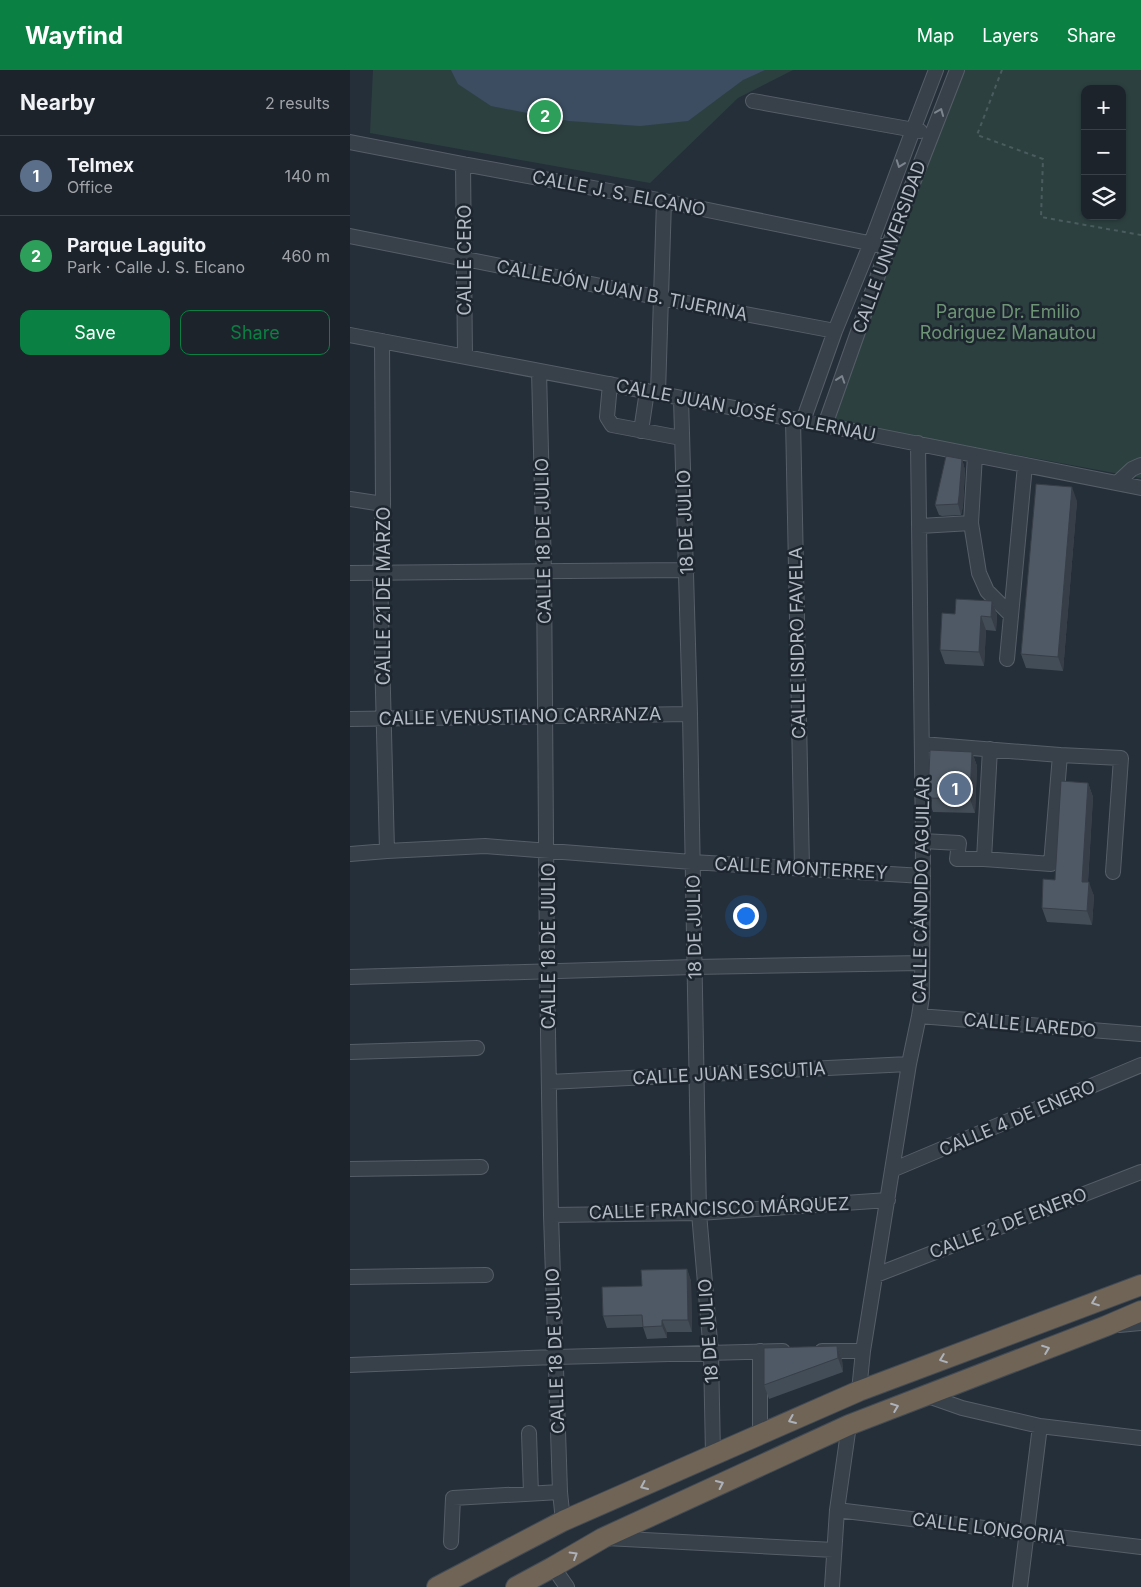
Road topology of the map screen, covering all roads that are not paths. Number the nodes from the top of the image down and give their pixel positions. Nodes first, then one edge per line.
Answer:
1 (936, 70) edge
2 (957, 70) edge
3 (753, 100) dead end
4 (912, 130) junction
5 (931, 134) junction
6 (350, 142) edge
7 (463, 164) junction
8 (664, 201) junction
9 (350, 236) edge
10 (871, 244) junction
11 (888, 247) junction
12 (464, 259) junction
13 (661, 298) junction
14 (835, 331) junction
15 (350, 335) edge
16 (382, 341) junction
17 (465, 356) junction
18 (539, 371) junction
19 (610, 384) junction
20 (653, 392) junction
21 (681, 398) junction
22 (798, 420) junction
23 (825, 425) junction
24 (641, 431) junction
25 (681, 438) junction
26 (918, 443) junction
27 (975, 455) junction
28 (1025, 465) junction
29 (1141, 465) edge
30 (1117, 483) junction
31 (1141, 488) edge
32 (350, 499) edge
33 (384, 504) junction
34 (971, 524) junction
35 (920, 526) junction
36 (686, 570) junction
37 (350, 572) edge
38 (544, 572) junction
39 (380, 573) junction
40 (1011, 615) junction
41 (1007, 659) dead end
42 (690, 714) junction
43 (546, 715) junction
44 (382, 718) junction
45 (350, 719) edge
46 (922, 744) junction
47 (990, 750) junction
48 (1060, 755) junction
49 (923, 841) junction
50 (387, 851) junction
51 (547, 852) junction
52 (350, 854) edge
53 (984, 859) junction
54 (692, 862) junction
55 (802, 868) junction
56 (1112, 872) dead end
57 (923, 876) junction
58 (922, 964) junction
59 (694, 967) junction
60 (547, 972) junction
61 (350, 977) edge
62 (919, 1016) junction
63 (1141, 1034) edge
64 (477, 1048) dead end
65 (350, 1052) edge
66 (909, 1064) junction
67 (1141, 1066) edge
68 (696, 1075) junction
69 (550, 1082) junction
70 (481, 1167) dead end
71 (350, 1169) edge
72 (892, 1170) junction
73 (1141, 1172) edge
74 (888, 1200) junction
75 (699, 1213) junction
76 (551, 1215) junction
77 (486, 1276) dead end
78 (876, 1276) junction
79 (350, 1277) edge
80 (1141, 1285) edge
81 (1140, 1320) edge
82 (863, 1350) junction
83 (760, 1352) junction
84 (711, 1353) junction
85 (556, 1357) junction
86 (350, 1365) edge
87 (859, 1391) junction
88 (925, 1395) junction
89 (849, 1425) junction
90 (1040, 1426) junction
91 (529, 1433) dead end
92 (760, 1434) junction
93 (1141, 1438) edge
94 (713, 1455) junction
95 (560, 1492) junction
96 (531, 1494) junction
97 (837, 1510) junction
98 (563, 1522) junction
99 (1028, 1532) junction
100 (603, 1538) junction
101 (451, 1542) dead end
102 (1141, 1547) edge
103 (834, 1550) junction
104 (553, 1567) junction
105 (437, 1587) edge
106 (516, 1587) edge
107 (567, 1587) edge
108 (832, 1587) edge
109 (1020, 1587) edge

1 - 4 street, CALLE UNIVERSIDAD
5 -> 2 street, CALLE UNIVERSIDAD
3 - 4 street
4 - 5 street
4 -> 10 street, CALLE UNIVERSIDAD
5 - 11 street, CALLE UNIVERSIDAD
6 - 7 street, CALLE J. S. ELCANO
7 - 8 street, CALLE J. S. ELCANO
7 - 12 street, CALLE CERO
8 - 10 street, CALLE J. S. ELCANO
8 - 13 street
9 - 12 street, CALLEJÓN JUAN B. TIJERINA
10 - 11 street, CALLE J. S. ELCANO
10 - 14 street, CALLE UNIVERSIDAD
23 -> 11 street, CALLE UNIVERSIDAD
12 - 13 street, CALLEJÓN JUAN B. TIJERINA
12 - 17 street, CALLE CERO
13 - 14 street, CALLEJÓN JUAN B. TIJERINA
13 - 20 street
14 - 22 street, CALLE UNIVERSIDAD
15 - 16 street, CALLE JUAN JOSÉ SOLERNAU
16 - 17 street, CALLE JUAN JOSÉ SOLERNAU
16 - 33 street, CALLE 21 DE MARZO
17 - 18 street, CALLE JUAN JOSÉ SOLERNAU
18 - 19 street, CALLE JUAN JOSÉ SOLERNAU
18 - 38 street, CALLE 18 DE JULIO
19 - 20 street, CALLE JUAN JOSÉ SOLERNAU
19 - 24 street
20 - 21 street, CALLE JUAN JOSÉ SOLERNAU
20 - 24 street
21 - 22 street, CALLE JUAN JOSÉ SOLERNAU
21 - 25 street, 18 DE JULIO
22 - 23 street, CALLE JUAN JOSÉ SOLERNAU
22 - 55 street, CALLE ISIDRO FAVELA
23 - 26 street, CALLE JUAN JOSÉ SOLERNAU
24 - 25 street
25 - 36 street, 18 DE JULIO
26 - 27 street, CALLE JUAN JOSÉ SOLERNAU
26 - 35 street, CALLE CÁNDIDO AGUILAR
27 - 28 street, CALLE JUAN JOSÉ SOLERNAU
27 - 34 street
28 - 30 street, CALLE JUAN JOSÉ SOLERNAU
28 - 40 street
29 - 30 street
30 - 31 street, CALLE JUAN JOSÉ SOLERNAU
32 - 33 street
33 - 39 street, CALLE 21 DE MARZO
34 - 35 street
34 - 40 street
35 - 46 street, CALLE CÁNDIDO AGUILAR
36 - 38 street
36 - 42 street, 18 DE JULIO
37 - 39 street
38 - 39 street
38 - 43 street, CALLE 18 DE JULIO
39 - 44 street, CALLE 21 DE MARZO
40 - 41 street
42 - 43 street, CALLE VENUSTIANO CARRANZA
42 - 54 street, 18 DE JULIO
43 - 44 street, CALLE VENUSTIANO CARRANZA
43 - 51 street, CALLE 18 DE JULIO
44 - 45 street, CALLE VENUSTIANO CARRANZA
44 - 50 street, CALLE 21 DE MARZO
46 - 47 street
46 - 49 street, CALLE CÁNDIDO AGUILAR
47 - 48 street
47 - 53 street
48 - 53 street
48 - 56 street
49 - 53 street
49 - 57 street, CALLE CÁNDIDO AGUILAR
50 - 51 street, CALLE MONTERREY
50 - 52 street, CALLE MONTERREY
51 - 54 street, CALLE MONTERREY
51 - 60 street, CALLE 18 DE JULIO
54 - 55 street, CALLE MONTERREY
54 - 59 street, 18 DE JULIO
55 - 57 street, CALLE MONTERREY
57 - 58 street, CALLE CÁNDIDO AGUILAR
58 - 59 street
58 - 62 street, CALLE CÁNDIDO AGUILAR
59 - 60 street
59 - 68 street, 18 DE JULIO
60 - 61 street
60 - 69 street, CALLE 18 DE JULIO
62 - 63 street, CALLE LAREDO
62 - 66 street, CALLE CÁNDIDO AGUILAR
64 - 65 street
66 - 68 street, CALLE JUAN ESCUTIA
66 - 72 street, CALLE CÁNDIDO AGUILAR
67 - 72 street, CALLE 4 DE ENERO
68 - 69 street, CALLE JUAN ESCUTIA
68 - 75 street, 18 DE JULIO
69 - 76 street, CALLE 18 DE JULIO
70 - 71 street
72 - 74 street, CALLE CÁNDIDO AGUILAR
73 - 78 street, CALLE 2 DE ENERO
74 - 75 street, CALLE FRANCISCO MÁRQUEZ
74 - 78 street, CALLE CÁNDIDO AGUILAR
75 - 76 street, CALLE FRANCISCO MÁRQUEZ
75 - 84 street, 18 DE JULIO
76 - 85 street, CALLE 18 DE JULIO
77 - 79 street
78 - 82 street, CALLE CÁNDIDO AGUILAR
80 -> 87 highway
88 -> 81 highway
82 - 83 street
82 - 87 street, CALLE CÁNDIDO AGUILAR
83 - 84 street
83 - 92 street
84 - 85 street
84 - 94 street, 18 DE JULIO
85 - 86 street
85 - 95 street, CALLE 18 DE JULIO
87 -> 92 highway
89 -> 88 highway
88 - 90 street
89 - 97 street
100 -> 89 highway
90 - 93 street
90 - 99 street
91 - 96 street
92 - 94 highway
94 -> 98 highway
95 - 96 street
95 - 98 street, CALLE 18 DE JULIO
96 - 101 street
97 - 99 street, CALLE LONGORIA
97 - 103 street
98 - 105 highway
99 - 102 street, CALLE LONGORIA
99 - 109 street
100 - 103 street
104 -> 100 highway
103 - 108 street
104 - 106 highway
104 - 107 street

